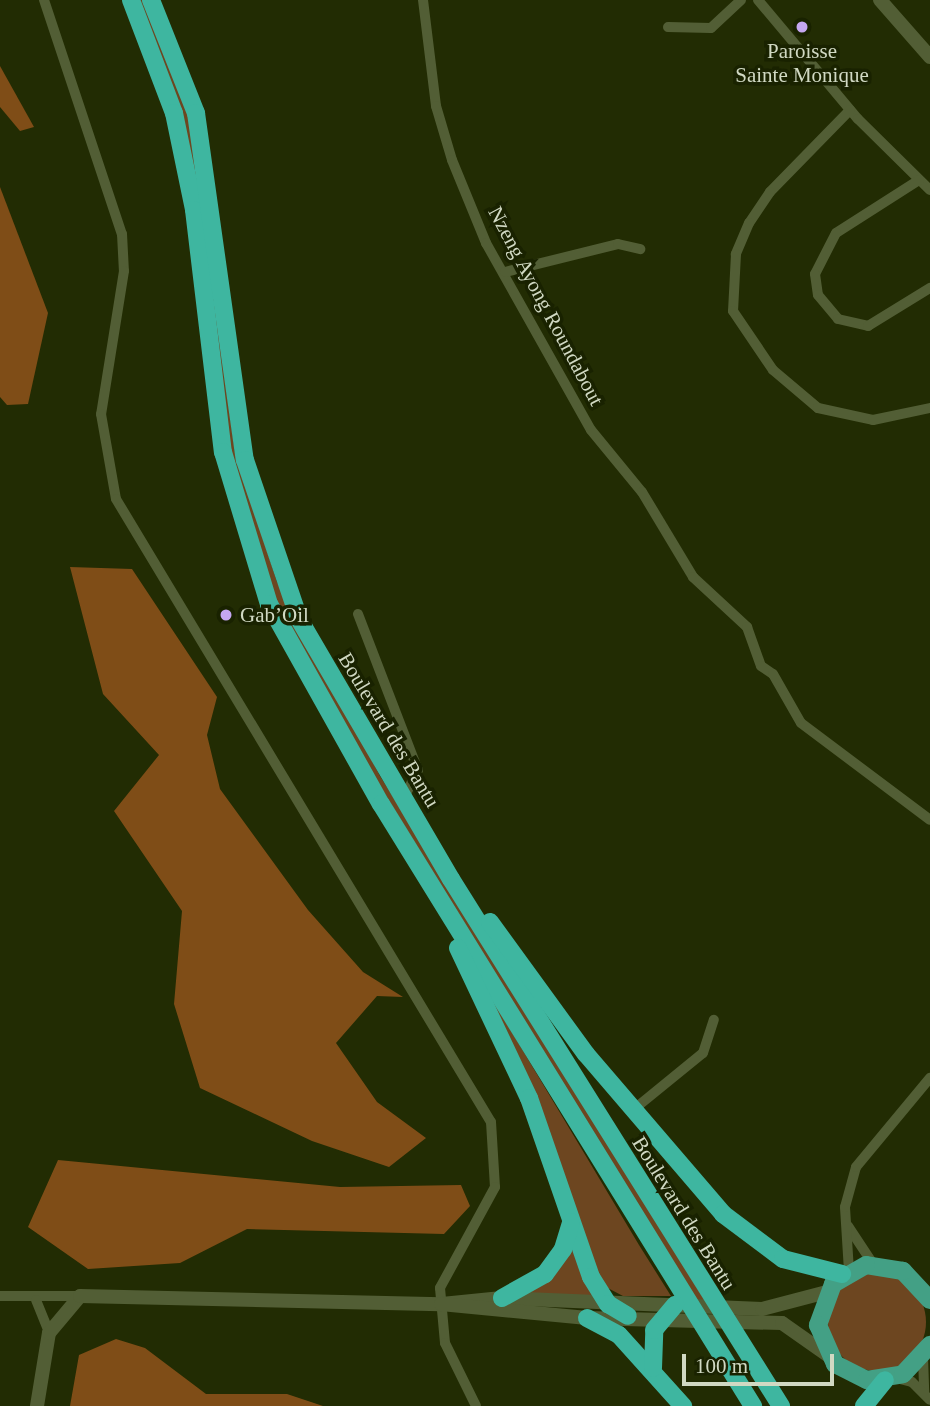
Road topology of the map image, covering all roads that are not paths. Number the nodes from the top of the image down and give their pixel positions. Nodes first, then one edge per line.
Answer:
1 (44, 0) edge
2 (122, 0) edge
3 (131, 0) edge
4 (151, 0) edge
5 (158, 0) edge
6 (423, 0) edge
7 (741, 0) edge
8 (758, 0) edge
9 (880, 0) edge
10 (668, 27) dead end
11 (930, 57) edge
12 (192, 96) junction
13 (171, 101) junction
14 (850, 110) junction
15 (919, 180) junction
16 (930, 190) edge
17 (640, 248) dead end
18 (505, 272) junction
19 (930, 288) edge
20 (930, 408) edge
21 (358, 614) dead end
22 (403, 799) junction
23 (381, 804) junction
24 (930, 820) edge
25 (427, 839) junction
26 (713, 1020) dead end
27 (930, 1078) edge
28 (633, 1110) junction
29 (571, 1218) junction
30 (846, 1224) junction
31 (873, 1264) junction
32 (845, 1273) junction
33 (827, 1292) junction
34 (927, 1293) edge
35 (0, 1296) edge
36 (80, 1296) junction
37 (502, 1298) junction
38 (36, 1300) junction
39 (441, 1304) junction
40 (608, 1304) junction
41 (677, 1309) junction
42 (628, 1316) junction
43 (762, 1316) junction
44 (660, 1317) junction
45 (587, 1318) junction
46 (49, 1334) junction
47 (927, 1351) edge
48 (830, 1357) junction
49 (653, 1368) junction
50 (890, 1379) junction
51 (927, 1396) edge
52 (37, 1406) edge
53 (476, 1406) edge
54 (683, 1406) edge
55 (753, 1406) edge
56 (781, 1406) edge
57 (864, 1406) edge

1 - 39 street
2 - 13 highway
3 - 13 highway, Boulevard des Bantu
4 - 12 highway, Boulevard des Bantu
5 - 12 highway
6 - 18 street, Nzeng Ayong Roundabout
7 - 10 street
8 - 14 street
9 - 11 street
12 - 22 highway, Boulevard des Bantu
13 - 23 highway, Boulevard des Bantu
14 - 15 street
14 - 20 street
15 - 16 street
15 - 19 street
17 - 18 street
18 - 24 street, Nzeng Ayong Roundabout
21 - 22 street
22 - 25 highway, Boulevard des Bantu
23 - 29 highway
23 - 55 highway, Boulevard des Bantu
25 - 28 highway
25 - 56 highway, Boulevard des Bantu
26 - 28 street
27 - 30 street
28 - 32 highway
29 - 37 highway
29 - 40 highway
30 - 31 street
30 - 32 street
31 - 32 main road
31 - 34 main road
32 - 33 main road
33 - 43 street
33 - 48 main road
35 - 38 street
36 - 38 street
36 - 39 street
36 - 46 street
37 - 39 street
37 - 40 street
38 - 46 street
39 - 45 street
39 - 53 street
40 - 41 street
40 - 42 highway
41 - 43 street
41 - 44 highway
42 - 44 street
42 - 45 street
43 - 48 street
44 - 49 highway
45 - 49 highway
46 - 52 street
47 - 50 main road
47 - 51 street
48 - 50 main road
49 - 54 highway
50 - 51 street
50 - 57 highway

